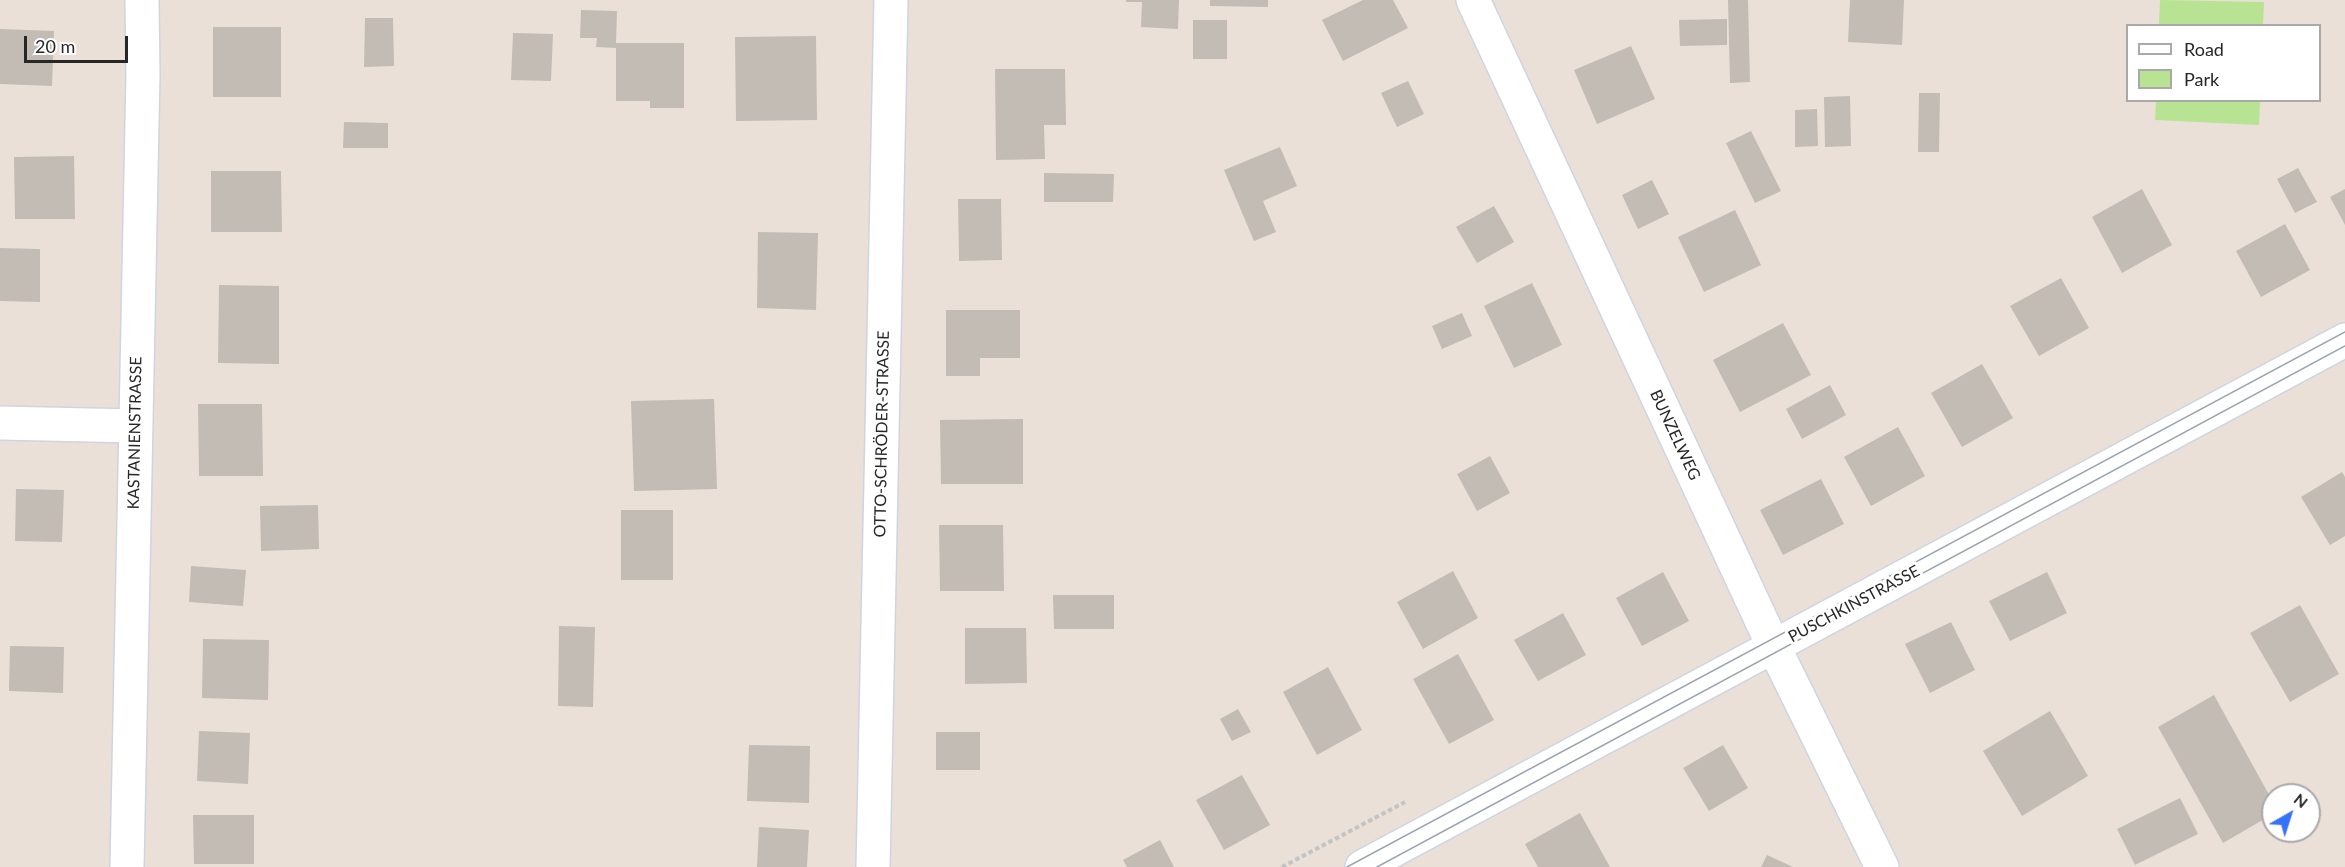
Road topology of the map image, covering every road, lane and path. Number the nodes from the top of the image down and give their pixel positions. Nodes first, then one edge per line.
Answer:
1 (142, 0) edge
2 (891, 0) edge
3 (1473, 0) edge
4 (2345, 340) edge
5 (0, 423) edge
6 (135, 426) junction
7 (1774, 647) junction
8 (127, 867) edge
9 (873, 867) edge
10 (1362, 867) edge
11 (1882, 867) edge

1 - 6 street, KASTANIENSTRASSE
2 - 9 street, OTTO-SCHRÖDER-STRASSE
3 - 7 street, BUNZELWEG
4 - 7 street, PUSCHKINSTRASSE
5 - 6 street
6 - 8 street, KASTANIENSTRASSE
7 - 10 street, PUSCHKINSTRASSE
7 - 11 street, BUNZELWEG

